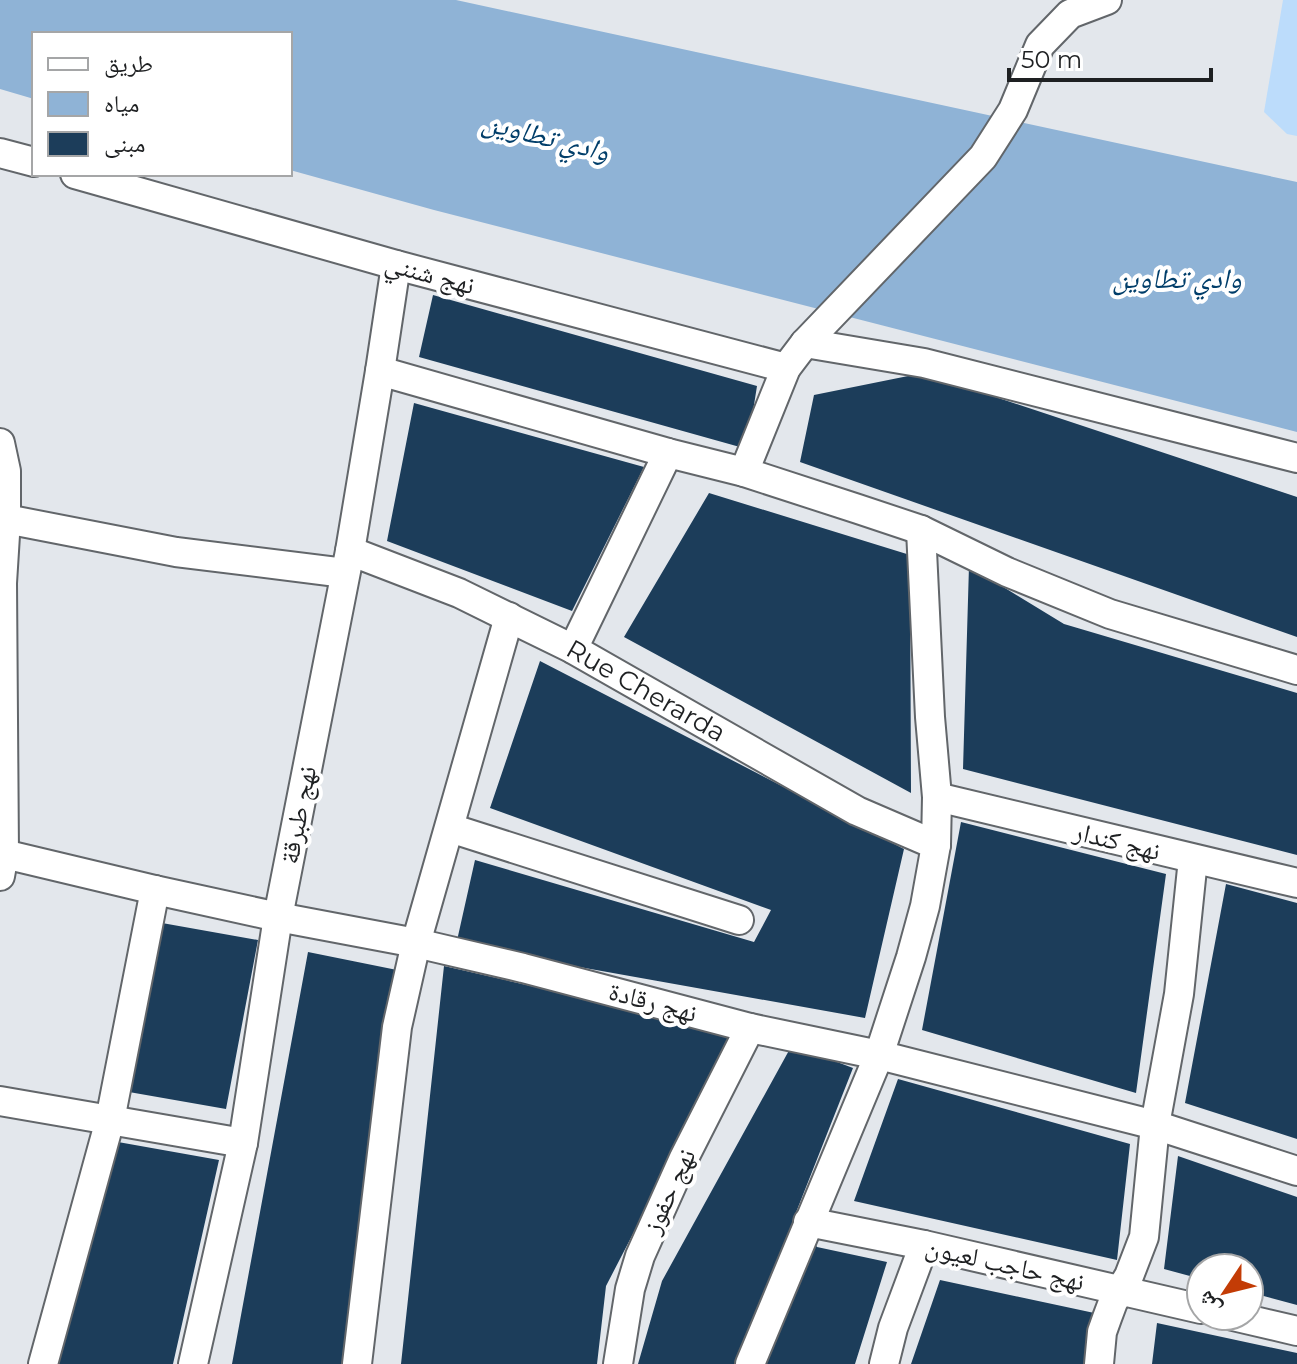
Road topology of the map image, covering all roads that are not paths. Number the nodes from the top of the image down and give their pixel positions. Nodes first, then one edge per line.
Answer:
1 (1107, 0) edge
2 (0, 153) edge
3 (32, 161) edge
4 (82, 176) edge
5 (396, 265) junction
6 (805, 343) junction
7 (786, 368) junction
8 (380, 371) junction
9 (0, 443) edge
10 (668, 453) junction
11 (1297, 458) edge
12 (744, 472) junction
13 (6, 519) junction
14 (921, 530) junction
15 (347, 562) junction
16 (509, 617) junction
17 (573, 649) junction
18 (1297, 670) edge
19 (937, 797) junction
20 (450, 828) junction
21 (936, 845) junction
22 (1193, 859) junction
23 (2, 865) edge
24 (1297, 883) edge
25 (155, 890) junction
26 (278, 917) junction
27 (739, 920) dead end
28 (416, 943) junction
29 (750, 1028) junction
30 (879, 1055) junction
31 (0, 1101) edge
32 (110, 1120) junction
33 (1155, 1125) junction
34 (243, 1143) junction
35 (1297, 1171) edge
36 (808, 1222) junction
37 (924, 1245) junction
38 (1120, 1290) junction
39 (1185, 1305) edge
40 (1265, 1324) edge
41 (1297, 1331) edge
42 (43, 1364) edge
43 (193, 1364) edge
44 (357, 1364) edge
45 (618, 1364) edge
46 (750, 1364) edge
47 (884, 1364) edge
48 (1099, 1364) edge

1 - 6 street
2 - 3 street
4 - 5 street, نهج شنني
5 - 7 street, نهج شنني
5 - 8 street, نهج طبرقة
6 - 7 street
6 - 11 street
7 - 12 street
8 - 10 street
8 - 15 street, نهج طبرقة
9 - 13 street
10 - 12 street
10 - 17 street
12 - 14 street
13 - 15 street, Rue Cherarda
13 - 23 street
14 - 18 street
14 - 19 street
15 - 16 street, Rue Cherarda
15 - 26 street, نهج طبرقة
16 - 17 street, Rue Cherarda
16 - 20 street
17 - 21 street, Rue Cherarda
19 - 21 street
19 - 22 street, نهج كندار
20 - 27 street
20 - 28 street
21 - 30 street
22 - 24 street, نهج كندار
22 - 33 street
23 - 25 street, نهج رقادة
25 - 26 street, نهج رقادة
25 - 32 street
26 - 28 street, نهج رقادة
26 - 34 street, نهج طبرقة
28 - 29 street, نهج رقادة
28 - 44 street
29 - 30 street, نهج رقادة
29 - 45 street, نهج حفوز
30 - 33 street, نهج رقادة
30 - 36 street
31 - 32 street
32 - 34 street
32 - 42 street
33 - 35 street, نهج رقادة
33 - 38 street
34 - 43 street, نهج طبرقة
36 - 37 street, نهج حاجب لعيون
36 - 46 street
37 - 38 street, نهج حاجب لعيون
37 - 47 street
38 - 39 street, نهج حاجب لعيون
38 - 48 street
40 - 41 street

